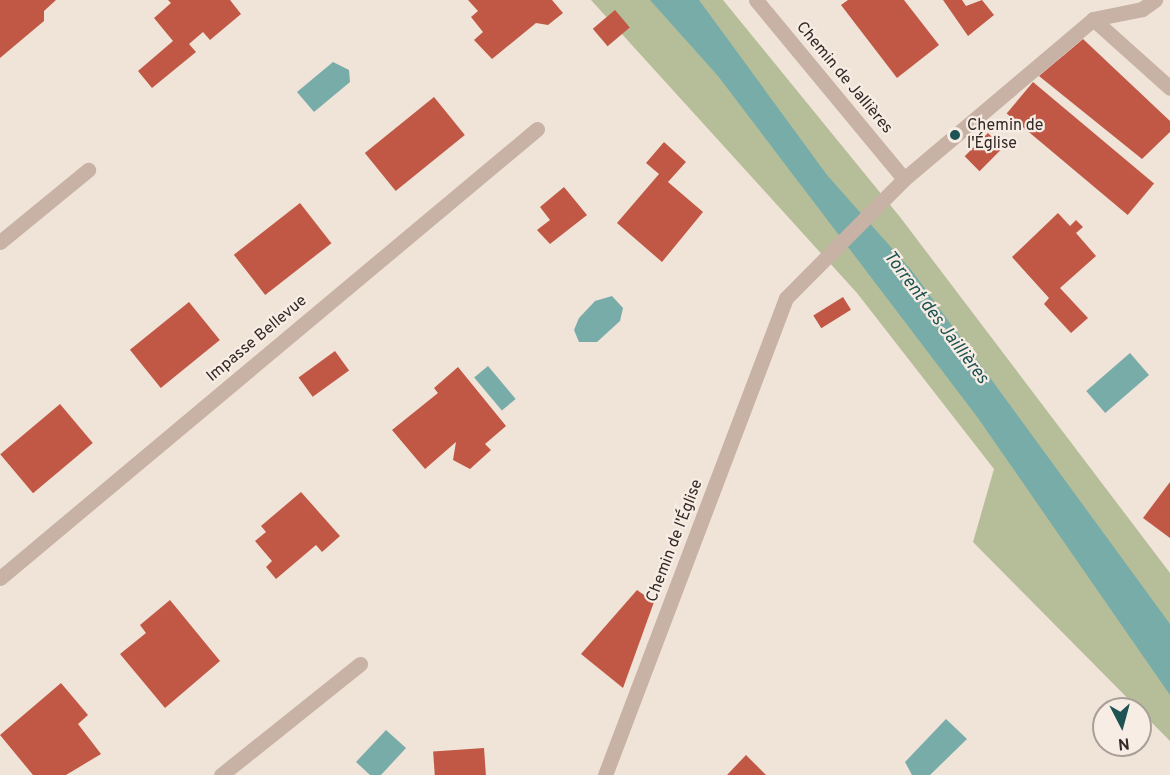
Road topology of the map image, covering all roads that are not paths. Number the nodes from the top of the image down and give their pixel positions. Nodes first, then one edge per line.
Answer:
1 (756, 0) edge
2 (1155, 0) edge
3 (1093, 19) junction
4 (1170, 88) edge
5 (537, 129) dead end
6 (88, 170) dead end
7 (904, 178) junction
8 (0, 242) edge
9 (0, 578) edge
10 (360, 664) dead end
11 (221, 775) edge
12 (605, 775) edge

1 - 7 street, Chemin de Jallières
2 - 3 street, Chemin de l'Église
3 - 4 street
3 - 7 street, Chemin de l'Église
5 - 9 street, Impasse Bellevue
6 - 8 street
7 - 12 street, Chemin de l'Église
10 - 11 street

